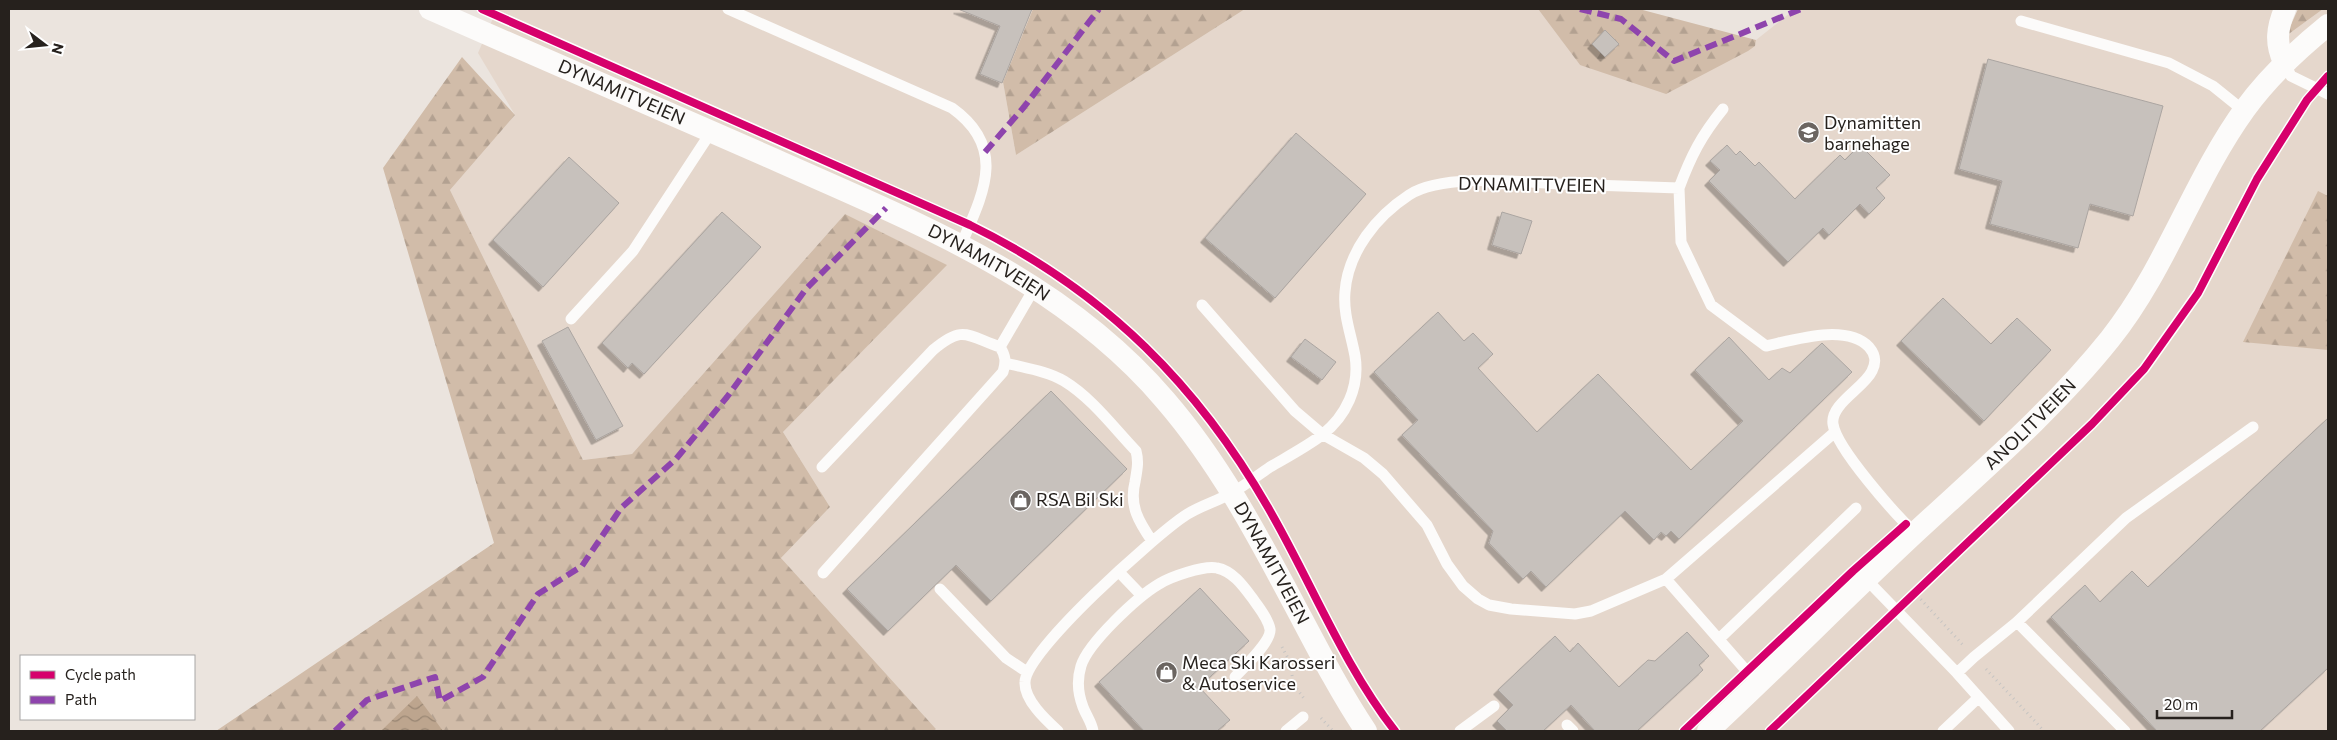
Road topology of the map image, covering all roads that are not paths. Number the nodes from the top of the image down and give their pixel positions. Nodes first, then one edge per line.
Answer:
1 (430, 9) edge
2 (728, 9) edge
3 (2285, 9) edge
4 (2021, 21) dead end
5 (2328, 25) edge
6 (2284, 62) junction
7 (2328, 94) edge
8 (1723, 109) dead end
9 (2244, 111) junction
10 (711, 132) junction
11 (1679, 188) junction
12 (961, 245) junction
13 (1035, 287) junction
14 (1202, 305) dead end
15 (571, 319) dead end
16 (1000, 347) junction
17 (1006, 364) junction
18 (2253, 427) dead end
19 (1835, 432) junction
20 (1322, 434) junction
21 (822, 468) dead end
22 (1233, 492) junction
23 (1856, 508) dead end
24 (1915, 533) junction
25 (1152, 541) junction
26 (823, 572) dead end
27 (1119, 572) junction
28 (1666, 579) junction
29 (1867, 580) junction
30 (940, 589) dead end
31 (1142, 596) junction
32 (2017, 622) junction
33 (1719, 638) junction
34 (1027, 672) junction
35 (1957, 673) junction
36 (1235, 677) dead end
37 (1758, 684) junction
38 (1978, 698) junction
39 (1494, 706) dead end
40 (1303, 717) dead end
41 (1058, 731) edge
42 (1093, 731) edge
43 (1286, 731) edge
44 (1366, 731) edge
45 (1460, 731) edge
46 (1708, 731) edge
47 (1943, 731) edge
48 (2009, 731) edge
49 (2125, 731) edge

1 - 10 street, DYNAMITVEIEN
2 - 12 lane
3 - 6 street
4 - 9 lane
5 - 6 street, ANOLITVEIEN
6 - 7 lane
6 - 9 street, ANOLITVEIEN
8 - 11 lane
9 - 24 street, ANOLITVEIEN
10 - 12 street, DYNAMITVEIEN
10 - 15 lane
11 - 19 lane
11 - 20 lane, DYNAMITTVEIEN
12 - 13 street, DYNAMITVEIEN
13 - 16 lane
13 - 22 street, DYNAMITVEIEN
14 - 20 lane
16 - 17 lane
16 - 21 lane
17 - 25 lane
17 - 26 lane
18 - 32 lane
19 - 24 lane
19 - 28 lane
20 - 22 lane, DYNAMITTVEIEN
20 - 28 lane
22 - 25 lane, DYNAMITTVEIEN
22 - 44 street, DYNAMITVEIEN
23 - 33 lane
24 - 29 street, ANOLITVEIEN
25 - 27 lane, DYNAMITTVEIEN
27 - 31 lane
27 - 34 lane, DYNAMITTVEIEN
28 - 33 lane
29 - 35 lane
29 - 37 street, ANOLITVEIEN
30 - 34 lane
31 - 36 lane
31 - 42 lane
32 - 35 lane
32 - 49 lane
33 - 37 lane
34 - 41 lane
35 - 38 lane
37 - 46 street, ANOLITVEIEN
38 - 47 lane
38 - 48 lane
39 - 45 lane
40 - 43 lane

